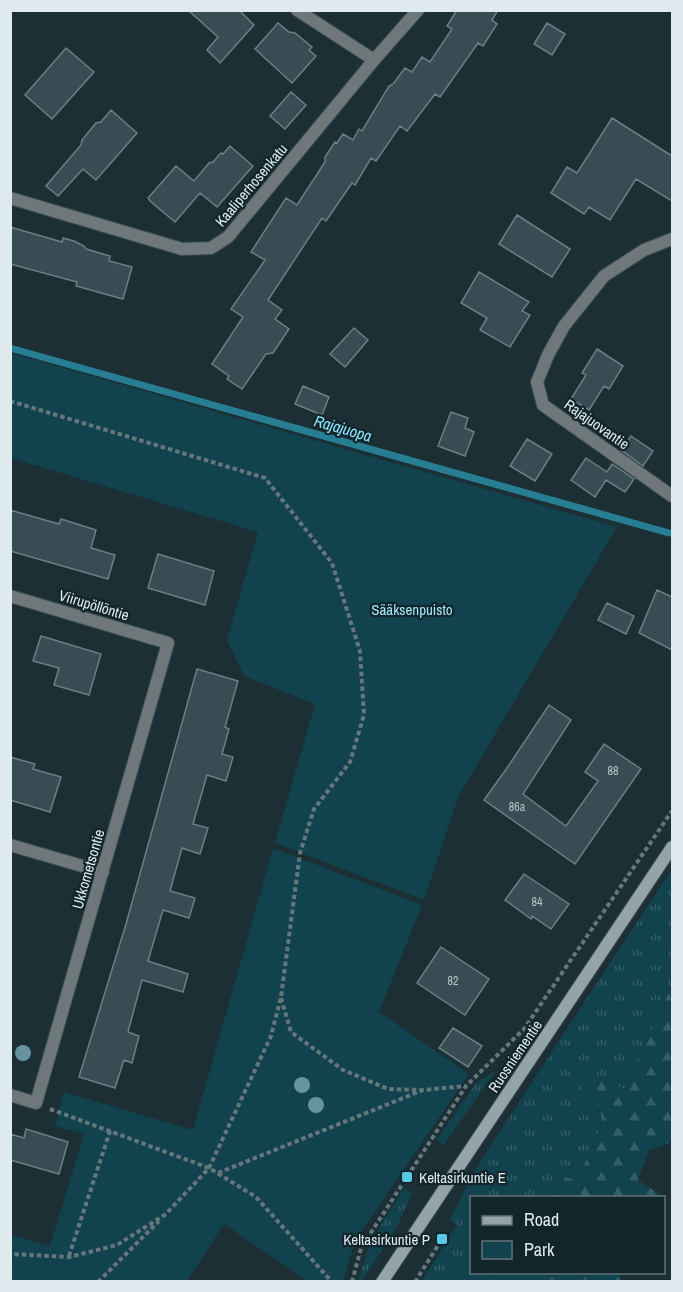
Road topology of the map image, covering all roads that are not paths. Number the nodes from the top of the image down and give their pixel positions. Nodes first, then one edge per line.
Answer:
1 (297, 10) edge
2 (418, 10) edge
3 (374, 60) junction
4 (10, 198) edge
5 (672, 240) edge
6 (672, 496) edge
7 (10, 596) edge
8 (168, 643) joint
9 (10, 845) edge
10 (672, 847) edge
11 (103, 872) junction
12 (10, 1095) edge
13 (382, 1281) edge

1 - 3 street
2 - 3 street, Kaaliperhosenkatu
3 - 4 street, Kaaliperhosenkatu
5 - 6 street, Rajajuovantie
7 - 8 street, Viirupöllöntie
8 - 11 street, Ukkometsontie
9 - 11 street
10 - 13 main road, Ruosniementie
11 - 12 street, Ukkometsontie

